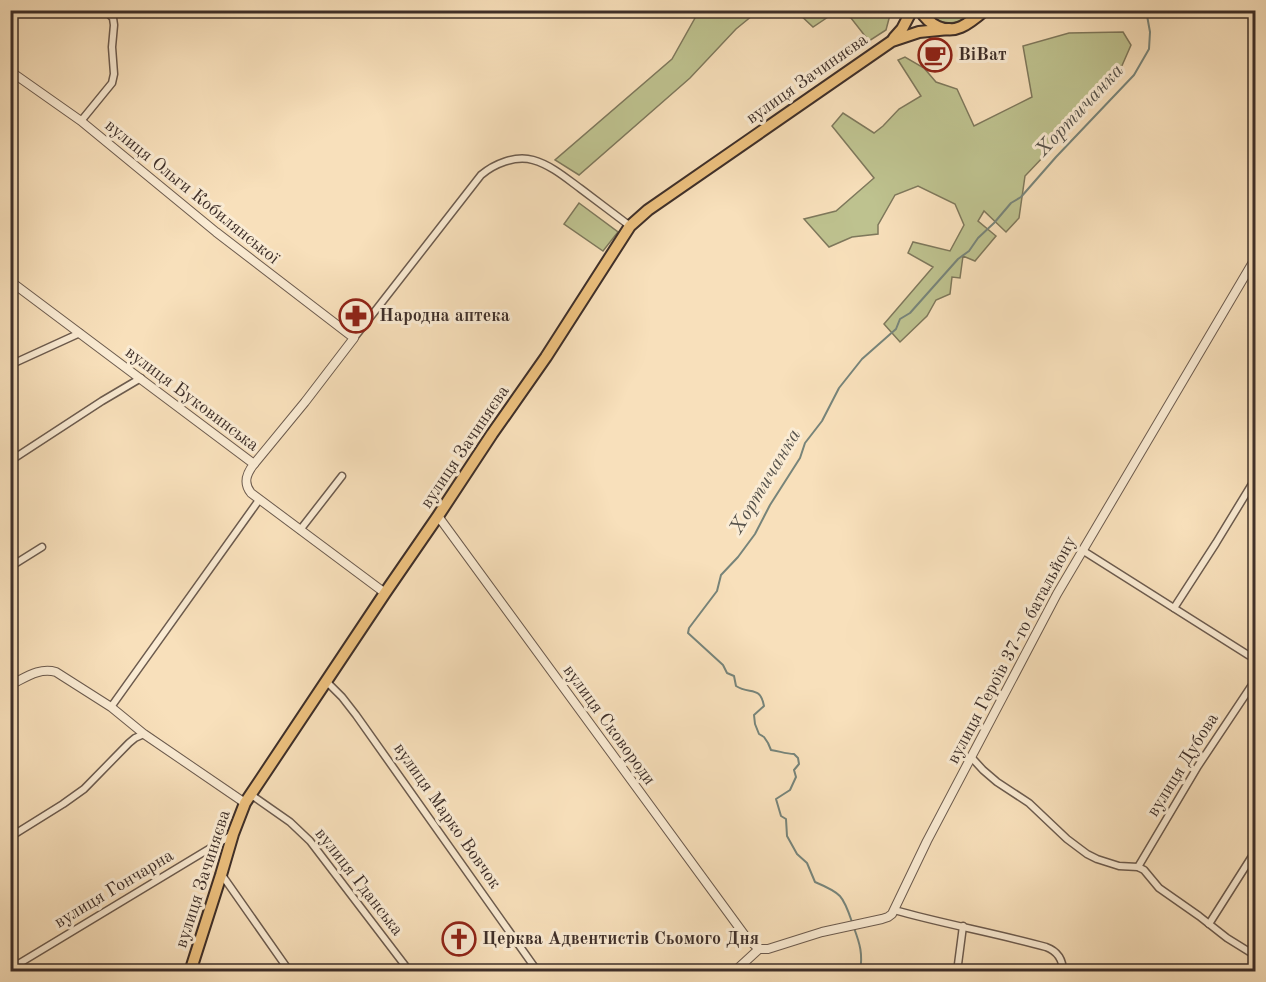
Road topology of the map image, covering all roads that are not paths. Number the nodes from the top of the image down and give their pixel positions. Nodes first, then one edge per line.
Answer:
1 (105, 10) edge
2 (912, 10) edge
3 (920, 10) edge
4 (985, 10) edge
5 (976, 15) edge
6 (949, 29) junction
7 (892, 41) junction
8 (10, 71) edge
9 (81, 121) junction
10 (630, 226) junction
11 (1256, 257) edge
12 (10, 281) edge
13 (80, 333) junction
14 (354, 338) junction
15 (10, 366) edge
16 (141, 378) junction
17 (10, 461) edge
18 (254, 464) junction
19 (342, 476) dead end
20 (1255, 479) edge
21 (259, 500) junction
22 (438, 516) junction
23 (300, 530) junction
24 (42, 547) dead end
25 (1082, 550) junction
26 (10, 567) edge
27 (385, 593) junction
28 (1174, 608) junction
29 (1256, 660) edge
30 (1256, 679) edge
31 (327, 682) junction
32 (10, 685) edge
33 (111, 707) junction
34 (144, 734) junction
35 (972, 758) junction
36 (248, 798) junction
37 (233, 834) junction
38 (10, 837) edge
39 (1256, 850) edge
40 (1138, 867) junction
41 (221, 875) junction
42 (894, 910) junction
43 (1209, 924) junction
44 (963, 926) junction
45 (759, 949) junction
46 (1256, 956) edge
47 (1256, 967) edge
48 (10, 969) edge
49 (190, 972) edge
50 (290, 972) edge
51 (410, 972) edge
52 (538, 972) edge
53 (734, 972) edge
54 (957, 972) edge
55 (1063, 972) edge
56 (1252, 972) edge

1 - 9 street
2 - 7 main road
3 - 6 main road
4 - 5 main road
5 - 6 main road
6 - 7 main road
7 - 10 main road, вулиця Зачиняєва
8 - 9 street, вулиця Ольги Кобилянської
9 - 14 street, вулиця Ольги Кобилянської
10 - 14 street
10 - 22 main road, вулиця Зачиняєва
11 - 25 street, вулиця Героїв 37-го батальйону
12 - 13 street, вулиця Буковинська
13 - 15 street
13 - 16 street, вулиця Буковинська
14 - 18 street
16 - 17 street
16 - 18 street, вулиця Буковинська
18 - 21 street, вулиця Буковинська
19 - 23 street
20 - 28 street
21 - 23 street, вулиця Буковинська
21 - 33 street
22 - 27 main road, вулиця Зачиняєва
22 - 45 street, вулиця Сковороди
23 - 27 street, вулиця Буковинська
24 - 26 street
25 - 28 street
25 - 35 street, вулиця Героїв 37-го батальйону
27 - 31 main road, вулиця Зачиняєва
28 - 29 street
30 - 40 street, вулиця Дубова
31 - 36 main road, вулиця Зачиняєва
31 - 52 street, вулиця Марко Вовчок
32 - 33 street
33 - 34 street
34 - 36 street
34 - 38 street
35 - 40 street
35 - 42 street, вулиця Героїв 37-го батальйону
36 - 37 main road, вулиця Зачиняєва
36 - 51 street, вулиця Гданська
37 - 41 main road, вулиця Зачиняєва
37 - 48 street, вулиця Гончарна
39 - 43 street
40 - 43 street
41 - 49 main road, вулиця Зачиняєва
41 - 50 street
42 - 44 street
42 - 45 street
43 - 46 street
44 - 54 street
44 - 55 street
45 - 53 street
47 - 56 street

